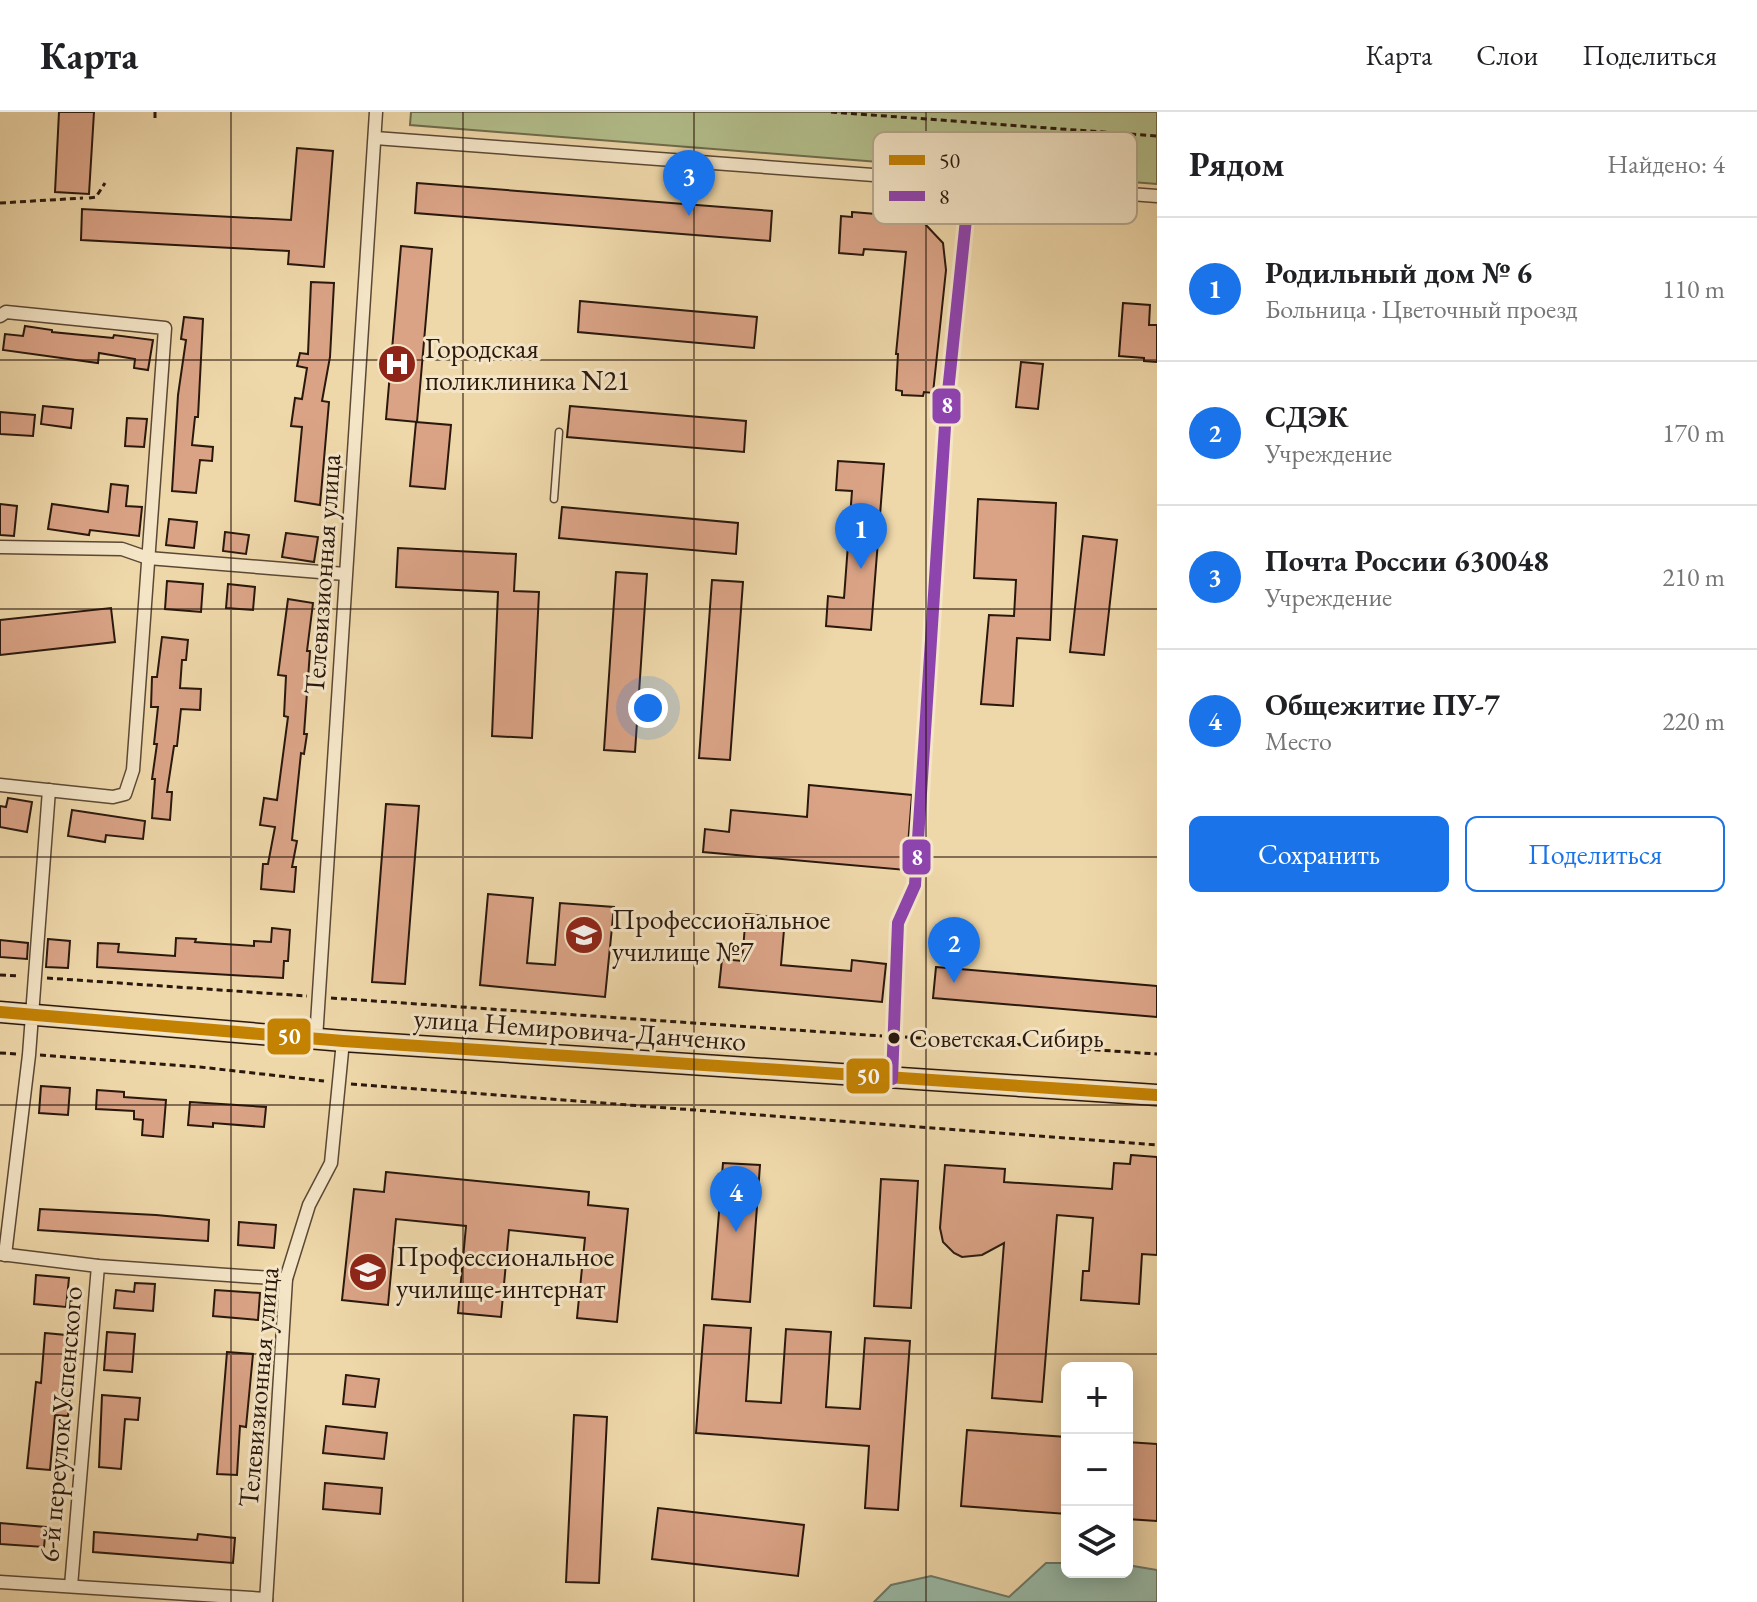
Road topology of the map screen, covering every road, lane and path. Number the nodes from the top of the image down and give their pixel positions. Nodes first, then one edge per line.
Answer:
1 (155, 112) edge
2 (376, 112) edge
3 (831, 112) edge
4 (155, 119) dead end
5 (1103, 132) edge
6 (1137, 135) edge
7 (1157, 136) edge
8 (375, 138) junction
9 (873, 174) edge
10 (105, 183) dead end
11 (1137, 194) edge
12 (1157, 196) edge
13 (83, 198) dead end
14 (89, 198) dead end
15 (0, 203) edge
16 (966, 224) edge
17 (0, 316) edge
18 (559, 432) dead end
19 (554, 499) dead end
20 (0, 547) edge
21 (148, 558) junction
22 (345, 574) junction
23 (0, 785) edge
24 (49, 790) junction
25 (0, 975) edge
26 (34, 977) junction
27 (319, 997) junction
28 (0, 1012) edge
29 (31, 1014) junction
30 (894, 1036) junction
31 (316, 1039) junction
32 (343, 1041) junction
33 (0, 1053) edge
34 (1157, 1054) edge
35 (29, 1055) junction
36 (892, 1079) junction
37 (338, 1083) junction
38 (1157, 1095) edge
39 (1157, 1145) edge
40 (2, 1254) edge
41 (98, 1266) junction
42 (286, 1279) junction
43 (0, 1582) edge
44 (71, 1586) junction
45 (115, 1596) edge
46 (266, 1600) edge

1 - 4 path
2 - 8 street, Телевизионная улица
3 - 5 path
6 - 7 path
8 - 9 street
8 - 22 street, Телевизионная улица
10 - 14 path
11 - 12 street
13 - 15 path
16 - 30 street
17 - 21 street
18 - 19 lane
20 - 21 street
21 - 22 street
21 - 24 street
22 - 27 street, Телевизионная улица
23 - 24 street
24 - 26 street
25 - 26 path
26 - 27 path
26 - 29 street
27 - 30 path
27 - 31 street, Телевизионная улица
28 - 29 main road, улица Немировича-Данченко
29 - 31 main road, улица Немировича-Данченко
29 - 35 street
30 - 34 path
30 - 36 street
31 - 32 main road, улица Немировича-Данченко
32 - 36 main road, улица Немировича-Данченко
32 - 37 street, Телевизионная улица
33 - 35 path
35 - 37 path
35 - 40 street
36 - 38 main road, улица Немировича-Данченко
37 - 39 path
37 - 42 street, Телевизионная улица
40 - 41 street
41 - 42 street
41 - 44 street, 6-й переулок Успенского
42 - 46 street, Телевизионная улица
43 - 44 street
44 - 45 street
45 - 46 street

